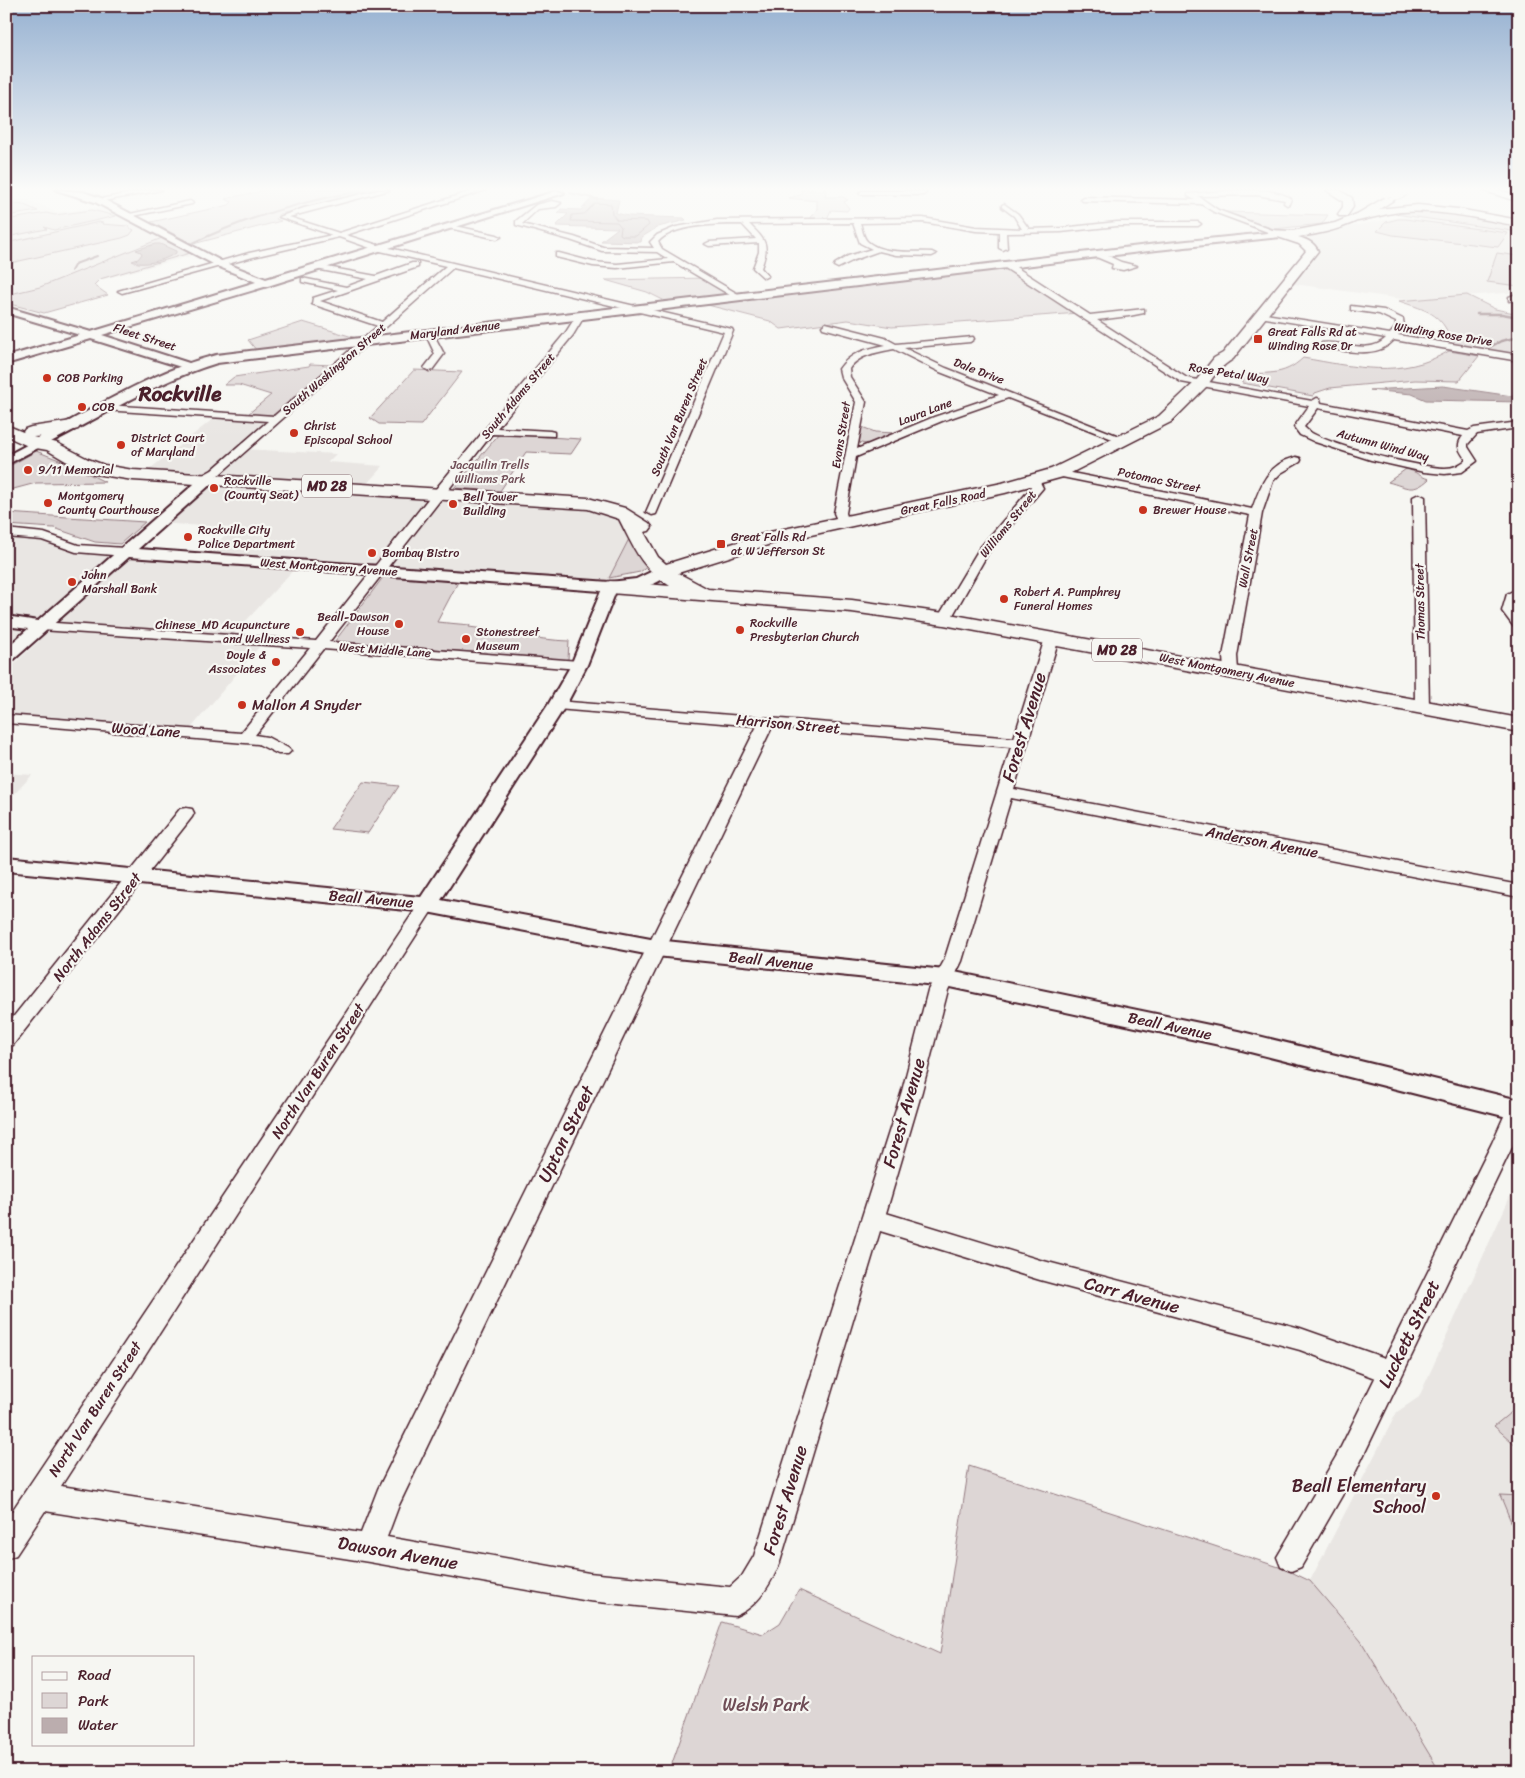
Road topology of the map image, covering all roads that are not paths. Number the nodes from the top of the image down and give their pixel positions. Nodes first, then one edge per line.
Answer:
1 (189, 273) edge
2 (241, 273) edge
3 (300, 273) edge
4 (350, 273) edge
5 (392, 273) edge
6 (443, 273) edge
7 (485, 273) edge
8 (697, 273) edge
9 (761, 273) edge
10 (930, 273) edge
11 (1019, 273) edge
12 (1294, 273) edge
13 (764, 276) dead end
14 (377, 278) junction
15 (309, 281) dead end
16 (268, 283) junction
17 (346, 289) junction
18 (122, 292) dead end
19 (1519, 295) edge
20 (736, 296) junction
21 (1519, 302) edge
22 (633, 308) junction
23 (1354, 308) dead end
24 (6, 310) edge
25 (1141, 311) dead end
26 (581, 315) junction
27 (1259, 316) junction
28 (1088, 318) junction
29 (384, 325) junction
30 (826, 326) dead end
31 (429, 333) junction
32 (94, 336) junction
33 (1390, 337) junction
34 (970, 339) dead end
35 (368, 340) junction
36 (1325, 345) dead end
37 (895, 347) junction
38 (1519, 358) edge
39 (6, 361) edge
40 (182, 364) junction
41 (429, 368) dead end
42 (1204, 382) junction
43 (1008, 396) junction
44 (1317, 403) junction
45 (107, 408) junction
46 (277, 419) junction
47 (6, 421) edge
48 (1519, 425) edge
49 (72, 426) joint
50 (6, 430) edge
51 (488, 431) junction
52 (1472, 433) junction
53 (550, 434) dead end
54 (41, 440) junction
55 (1124, 440) junction
56 (851, 455) junction
57 (1296, 460) dead end
58 (6, 461) edge
59 (1056, 473) junction
60 (209, 478) junction
61 (1034, 480) junction
62 (439, 492) junction
63 (1419, 497) dead end
64 (1256, 513) junction
65 (624, 516) junction
66 (648, 521) junction
67 (843, 522) junction
68 (6, 533) edge
69 (125, 552) junction
70 (669, 570) junction
71 (378, 571) junction
72 (533, 582) junction
73 (610, 587) junction
74 (1519, 592) edge
75 (705, 595) junction
76 (755, 599) junction
77 (944, 619) junction
78 (6, 621) edge
79 (1519, 624) edge
80 (41, 626) junction
81 (6, 628) edge
82 (1052, 638) junction
83 (319, 646) junction
84 (6, 656) edge
85 (579, 665) junction
86 (1231, 671) junction
87 (557, 705) junction
88 (1422, 707) junction
89 (6, 720) edge
90 (766, 722) junction
91 (1519, 725) edge
92 (245, 738) junction
93 (1019, 743) junction
94 (282, 751) dead end
95 (1004, 792) junction
96 (186, 813) dead end
97 (9, 866) edge
98 (137, 877) junction
99 (1519, 892) edge
100 (427, 905) junction
101 (656, 948) junction
102 (945, 978) junction
103 (6, 1040) edge
104 (1518, 1108) edge
105 (873, 1219) junction
106 (1390, 1372) junction
107 (38, 1496) junction
108 (6, 1545) edge
109 (369, 1548) junction
110 (1291, 1557) dead end
111 (752, 1586) joint

1 - 18 street
2 - 16 street
3 - 16 street
4 - 14 street
5 - 14 street
6 - 29 street, South Washington Street
7 - 22 street
8 - 20 street
9 - 13 street
10 - 20 main road, Maryland Avenue
11 - 28 street
12 - 27 main road, Great Falls Road
14 - 17 street
15 - 17 street
16 - 32 street
17 - 29 street
19 - 21 street
20 - 22 main road, Maryland Avenue
22 - 26 main road, Maryland Avenue
22 - 66 street, South Van Buren Street
23 - 33 street
24 - 32 street, Fleet Street
25 - 28 street
26 - 31 main road, Maryland Avenue
26 - 51 street, South Adams Street
27 - 33 street, Winding Rose Drive
27 - 42 main road, Great Falls Road
28 - 42 street, Rose Petal Way
29 - 35 street, South Washington Street
30 - 37 street, Dale Drive
31 - 35 main road, Maryland Avenue
31 - 41 street
32 - 39 street
32 - 40 street, Fleet Street
33 - 36 street
33 - 38 street, Winding Rose Drive
34 - 37 street, Evans Street
35 - 40 main road, Maryland Avenue
35 - 46 street, South Washington Street
37 - 43 street, Dale Drive
37 - 56 street, Evans Street
40 - 45 main road, Maryland Avenue
42 - 44 street, Rose Petal Way
42 - 55 main road, Great Falls Road
43 - 55 street, Dale Drive
43 - 56 street, Laura Lane
44 - 52 street, Rose Petal Way
44 - 52 street, Autumn Wind Way
45 - 46 street
45 - 49 main road, Maryland Avenue
46 - 60 street, South Washington Street
47 - 54 main road, MD 28
48 - 52 street
49 - 54 main road
50 - 54 main road, MD 28
51 - 53 street
51 - 62 street, South Adams Street
54 - 58 street
54 - 60 main road, MD 28
55 - 59 main road, Great Falls Road
56 - 67 street, Evans Street
57 - 64 street, Wall Street
59 - 61 main road, Great Falls Road
59 - 64 street, Potomac Street
60 - 62 main road, MD 28
60 - 69 street, South Washington Street
61 - 67 main road, Great Falls Road
61 - 77 street, Williams Street
62 - 65 main road, MD 28
62 - 71 street, South Adams Street
63 - 88 street, Thomas Street
64 - 86 street, Wall Street
65 - 66 main road, MD 28
65 - 70 main road, MD 28
66 - 70 main road, MD 28
67 - 70 main road, Great Falls Road
68 - 69 street
69 - 71 street, West Montgomery Avenue
69 - 80 street, South Washington Street
70 - 72 street, West Montgomery Avenue
70 - 73 street, West Montgomery Avenue
70 - 75 main road, MD 28
70 - 76 main road, MD 28
71 - 72 street, West Montgomery Avenue
71 - 83 street
72 - 73 street, West Montgomery Avenue
73 - 75 main road
73 - 85 street, North Van Buren Street
74 - 79 street
75 - 76 main road, MD 28
76 - 77 main road, West Montgomery Avenue / MD 28
77 - 82 main road, West Montgomery Avenue / MD 28
78 - 80 street
80 - 81 street
80 - 83 street, West Middle Lane
80 - 84 street, South Washington Street
82 - 86 main road, West Montgomery Avenue / MD 28
82 - 93 street, Forest Avenue
83 - 85 street, West Middle Lane
83 - 92 street
85 - 87 street, North Van Buren Street
86 - 88 main road, West Montgomery Avenue / MD 28
87 - 90 street, Harrison Street
87 - 100 street, North Van Buren Street
88 - 91 main road, West Montgomery Avenue / MD 28
89 - 92 street, Wood Lane
90 - 93 street, Harrison Street
90 - 101 street, Upton Street
92 - 94 street, Wood Lane
93 - 95 street, Forest Avenue
95 - 99 street, Anderson Avenue
95 - 102 street, Forest Avenue
96 - 98 street, North Adams Street
97 - 98 street, Beall Avenue
98 - 100 street, Beall Avenue
98 - 103 street, North Adams Street
100 - 101 street, Beall Avenue
100 - 107 street, North Van Buren Street
101 - 102 street, Beall Avenue
101 - 109 street, Upton Street
102 - 104 street, Beall Avenue
102 - 105 street, Forest Avenue
104 - 106 street, Luckett Street
105 - 106 street, Carr Avenue
105 - 111 street, Forest Avenue
106 - 110 street, Luckett Street
107 - 108 street, North Van Buren Street
107 - 109 street, Dawson Avenue
109 - 111 street, Dawson Avenue

